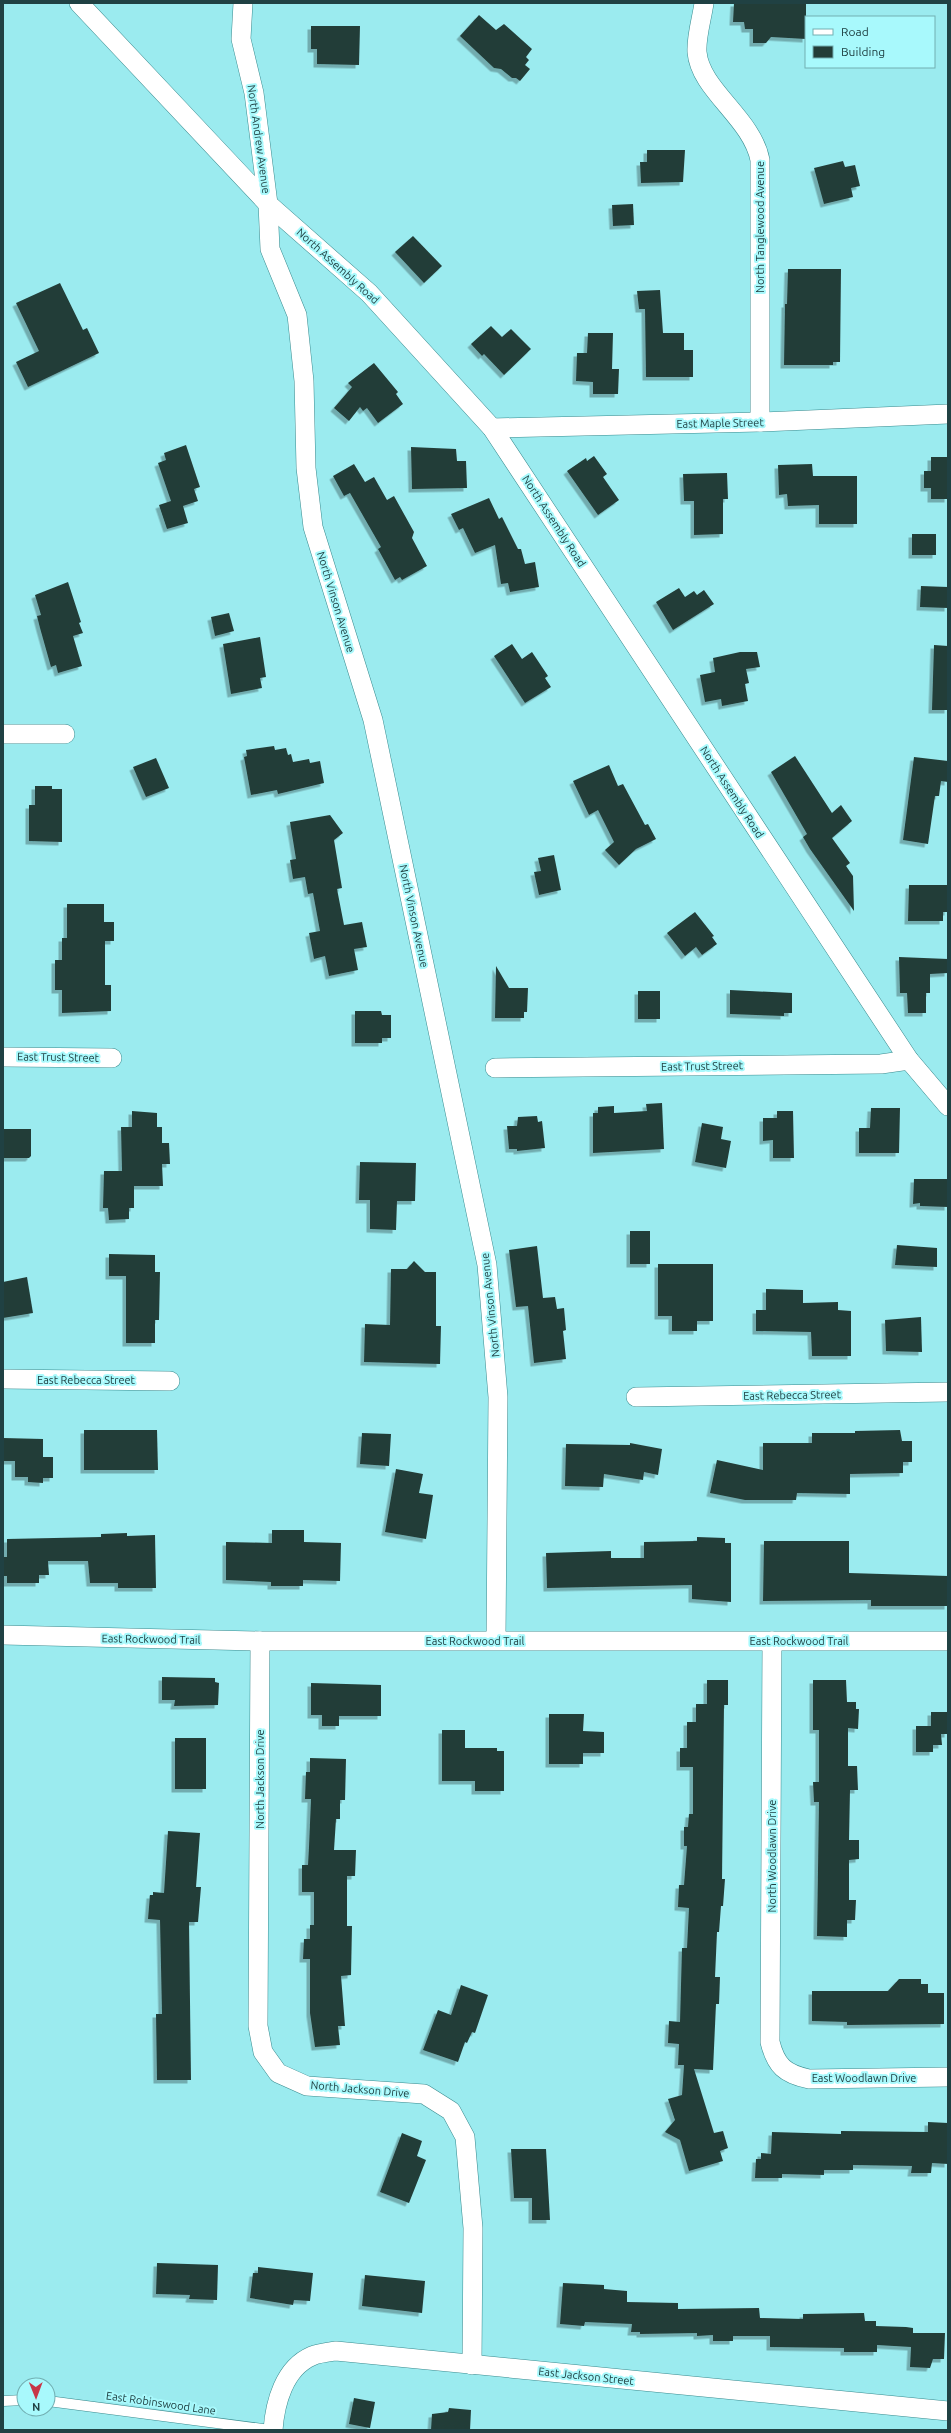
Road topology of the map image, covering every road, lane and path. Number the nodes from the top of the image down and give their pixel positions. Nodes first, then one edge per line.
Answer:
1 (79, 3) edge
2 (243, 3) edge
3 (704, 3) edge
4 (268, 204) junction
5 (948, 414) edge
6 (760, 422) junction
7 (492, 428) junction
8 (3, 734) edge
9 (65, 734) dead end
10 (3, 1057) edge
11 (112, 1058) dead end
12 (909, 1060) junction
13 (495, 1068) dead end
14 (948, 1106) edge
15 (3, 1380) edge
16 (170, 1381) dead end
17 (948, 1392) edge
18 (636, 1397) dead end
19 (3, 1635) edge
20 (496, 1640) junction
21 (260, 1641) junction
22 (772, 1641) junction
23 (948, 1641) edge
24 (782, 2068) joint
25 (948, 2077) edge
26 (472, 2365) junction
27 (16, 2400) edge
28 (3, 2401) edge
29 (56, 2402) edge
30 (948, 2412) edge
31 (271, 2430) edge

1 - 4 street, North Assembly Road
2 - 4 street, North Andrew Avenue
3 - 6 street, North Tanglewood Avenue
4 - 7 street, North Assembly Road
4 - 20 street, North Vinson Avenue
5 - 6 street, East Maple Street
6 - 7 street, East Maple Street
7 - 12 street, North Assembly Road
8 - 9 street
10 - 11 street, East Trust Street
12 - 13 street, East Trust Street
12 - 14 street, North Assembly Road
15 - 16 street, East Rebecca Street
17 - 18 street, East Rebecca Street
19 - 21 street, East Rockwood Trail
20 - 21 street, East Rockwood Trail
20 - 22 street, East Rockwood Trail
21 - 26 street, North Jackson Drive
22 - 23 street, East Rockwood Trail
22 - 24 street, North Woodlawn Drive
24 - 25 street, East Woodlawn Drive
26 - 30 street, East Jackson Street
26 - 31 street, East Jackson Street
27 - 28 lane
29 - 31 lane, East Robinswood Lane

